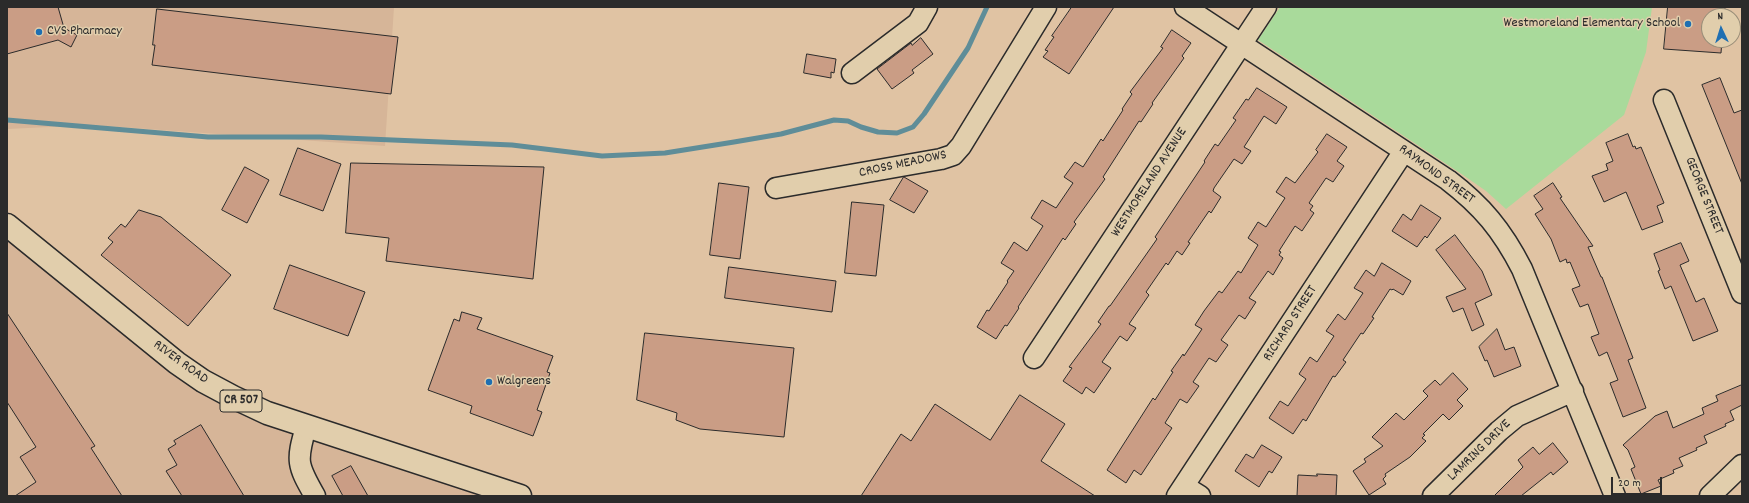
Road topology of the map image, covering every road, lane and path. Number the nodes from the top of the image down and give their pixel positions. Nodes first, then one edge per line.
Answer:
1 (927, 7) edge
2 (1046, 7) edge
3 (1185, 7) edge
4 (1266, 7) edge
5 (1241, 44) junction
6 (852, 73) dead end
7 (1664, 100) dead end
8 (1404, 151) junction
9 (776, 188) dead end
10 (7, 225) edge
11 (1742, 293) edge
12 (1034, 358) dead end
13 (1573, 391) junction
14 (306, 427) junction
15 (1742, 465) edge
16 (1187, 492) edge
17 (315, 496) edge
18 (520, 496) edge
19 (1433, 496) edge
20 (1615, 496) edge
21 (1710, 496) edge

1 - 6 street
2 - 9 street, CROSS MEADOWS
3 - 5 street, RAYMOND STREET
4 - 5 street, WESTMORELAND AVENUE
5 - 8 street, RAYMOND STREET
5 - 12 street, WESTMORELAND AVENUE
7 - 11 street, GEORGE STREET
8 - 13 street, RAYMOND STREET
8 - 16 street, RICHARD STREET
10 - 14 main road, RIVER ROAD / CR 507
13 - 19 street, LAMRING DRIVE
13 - 20 street, RAYMOND STREET
14 - 17 street
14 - 18 main road, RIVER ROAD / CR 507
15 - 21 street

